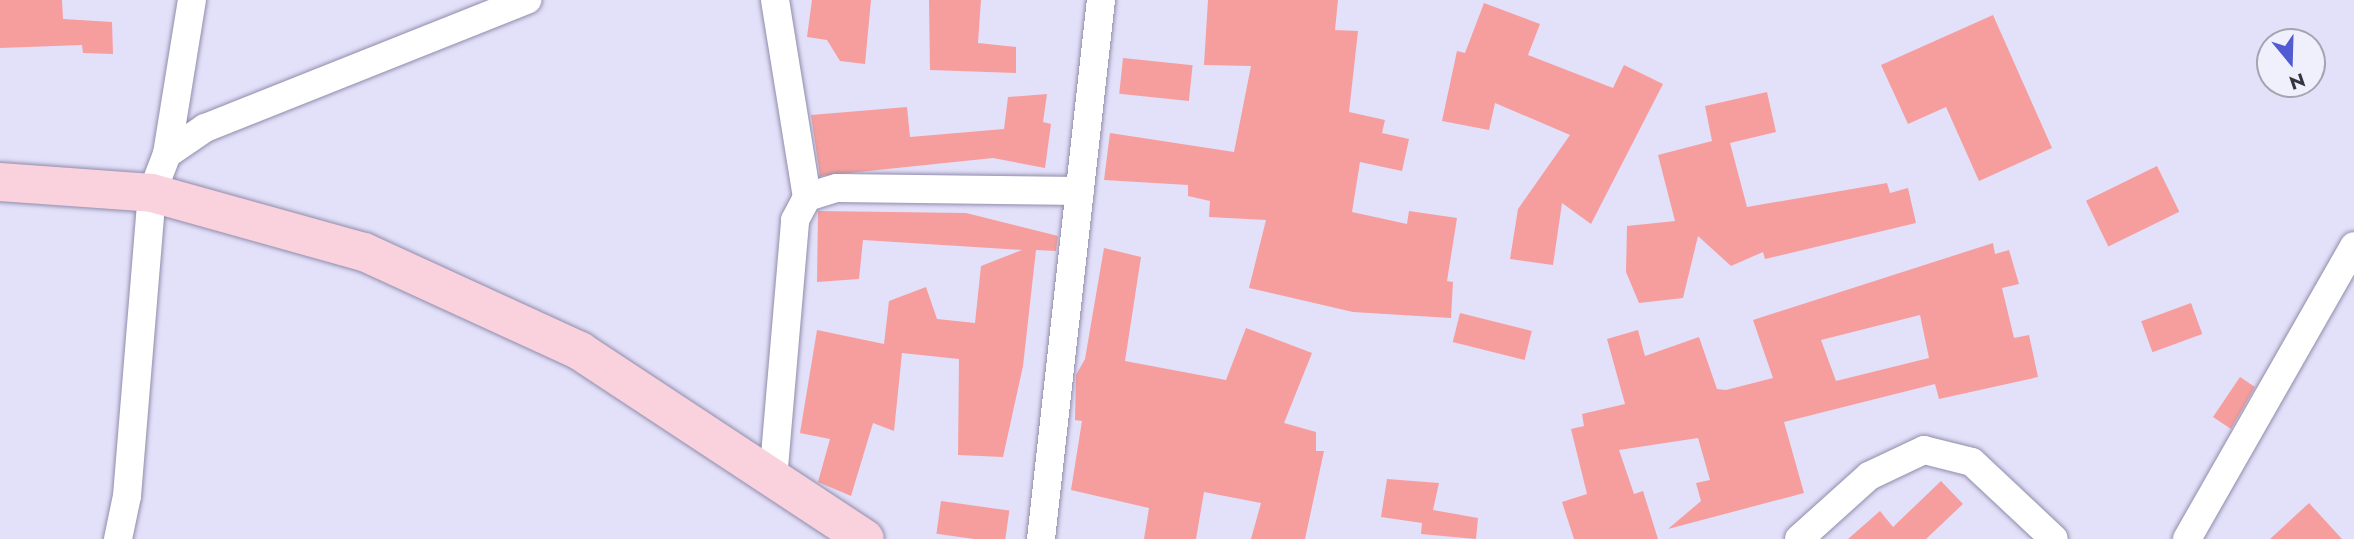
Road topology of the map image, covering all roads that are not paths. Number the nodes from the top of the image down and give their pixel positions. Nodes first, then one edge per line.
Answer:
1 (192, 0) edge
2 (527, 0) edge
3 (775, 0) edge
4 (1101, 0) edge
5 (167, 155) junction
6 (0, 182) edge
7 (1080, 191) junction
8 (152, 193) junction
9 (807, 197) junction
10 (2354, 246) edge
11 (773, 479) junction
12 (118, 539) edge
13 (865, 539) edge
14 (1041, 539) edge
15 (1799, 539) edge
16 (2054, 539) edge
17 (2187, 539) edge

1 - 5 street
2 - 5 street
3 - 9 street
4 - 7 street
5 - 8 street
6 - 8 street
7 - 9 street
7 - 14 street
8 - 11 street
8 - 12 street
9 - 11 street
10 - 17 street
11 - 13 street
15 - 16 street

